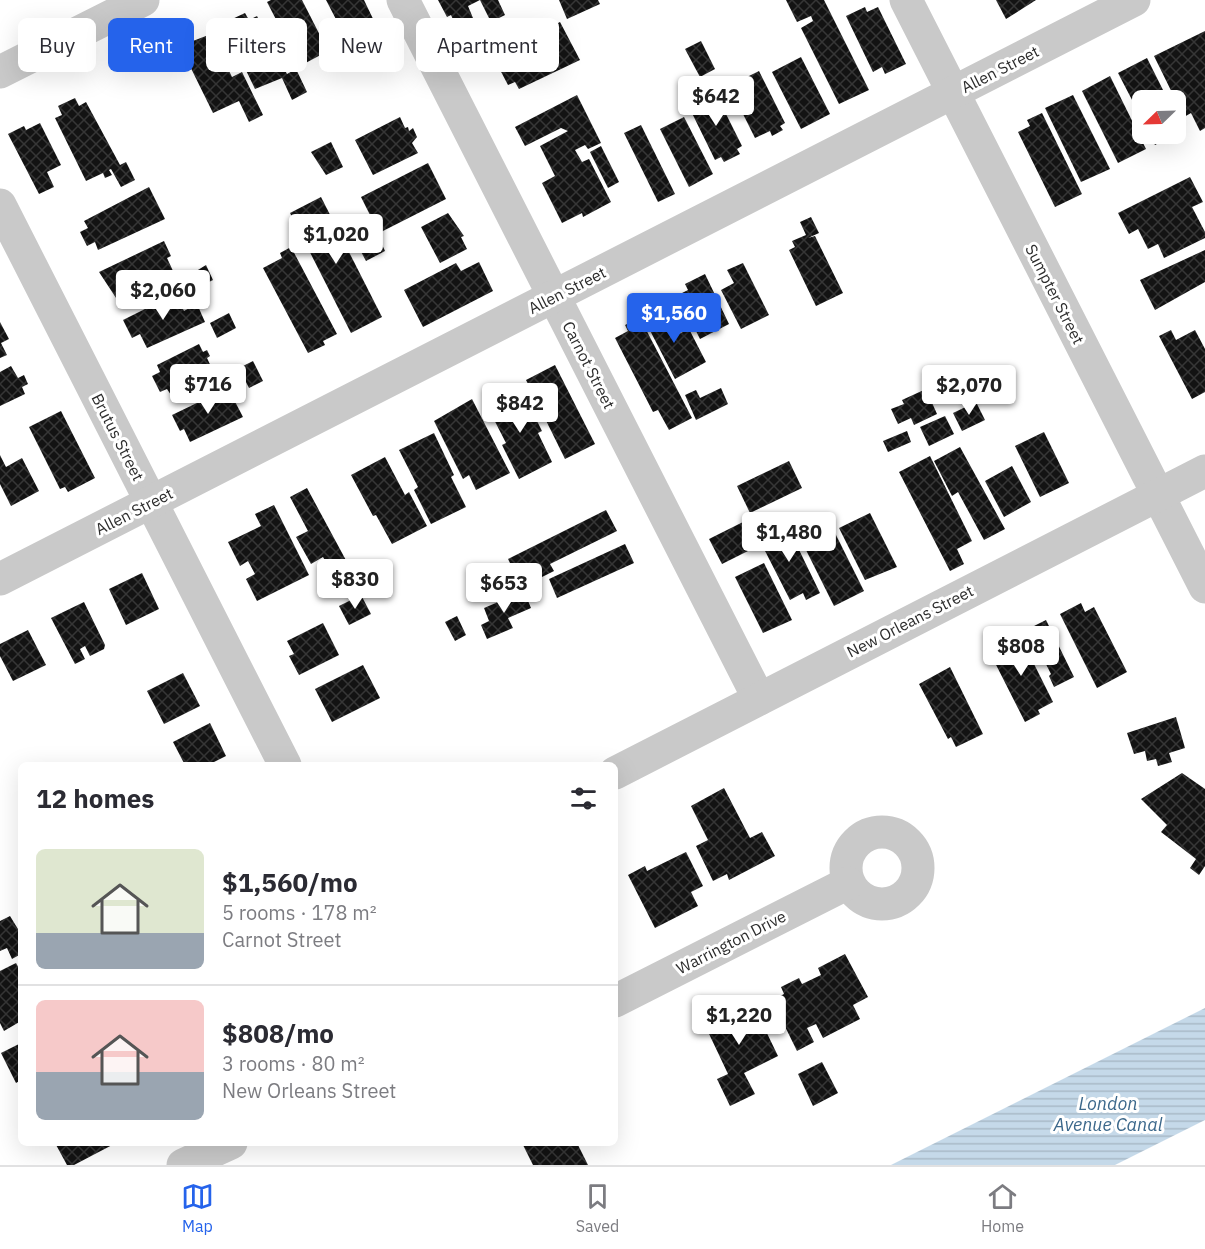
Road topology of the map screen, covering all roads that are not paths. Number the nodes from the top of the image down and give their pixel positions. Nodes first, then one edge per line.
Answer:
1 (143, 0) edge
2 (403, 0) edge
3 (906, 0) edge
4 (1134, 0) edge
5 (0, 72) edge
6 (953, 93) junction
7 (0, 205) edge
8 (554, 296) junction
9 (1205, 471) edge
10 (1157, 495) junction
11 (151, 502) junction
12 (0, 579) edge
13 (1205, 587) edge
14 (759, 699) junction
15 (283, 762) edge
16 (618, 771) edge
17 (848, 883) dead end
18 (618, 999) edge
19 (224, 1146) edge
20 (183, 1165) edge

1 - 5 street
2 - 8 street, Carnot Street
3 - 6 street, Sumpter Street
4 - 6 street, Allen Street
6 - 8 street, Allen Street
6 - 10 street, Sumpter Street
7 - 11 street, Brutus Street
8 - 11 street, Allen Street
8 - 14 street, Carnot Street
9 - 10 street, New Orleans Street
10 - 13 street, Sumpter Street
10 - 14 street, New Orleans Street
11 - 12 street, Allen Street
11 - 15 street, Brutus Street
14 - 16 street, New Orleans Street
17 - 18 street, Warrington Drive
19 - 20 street

